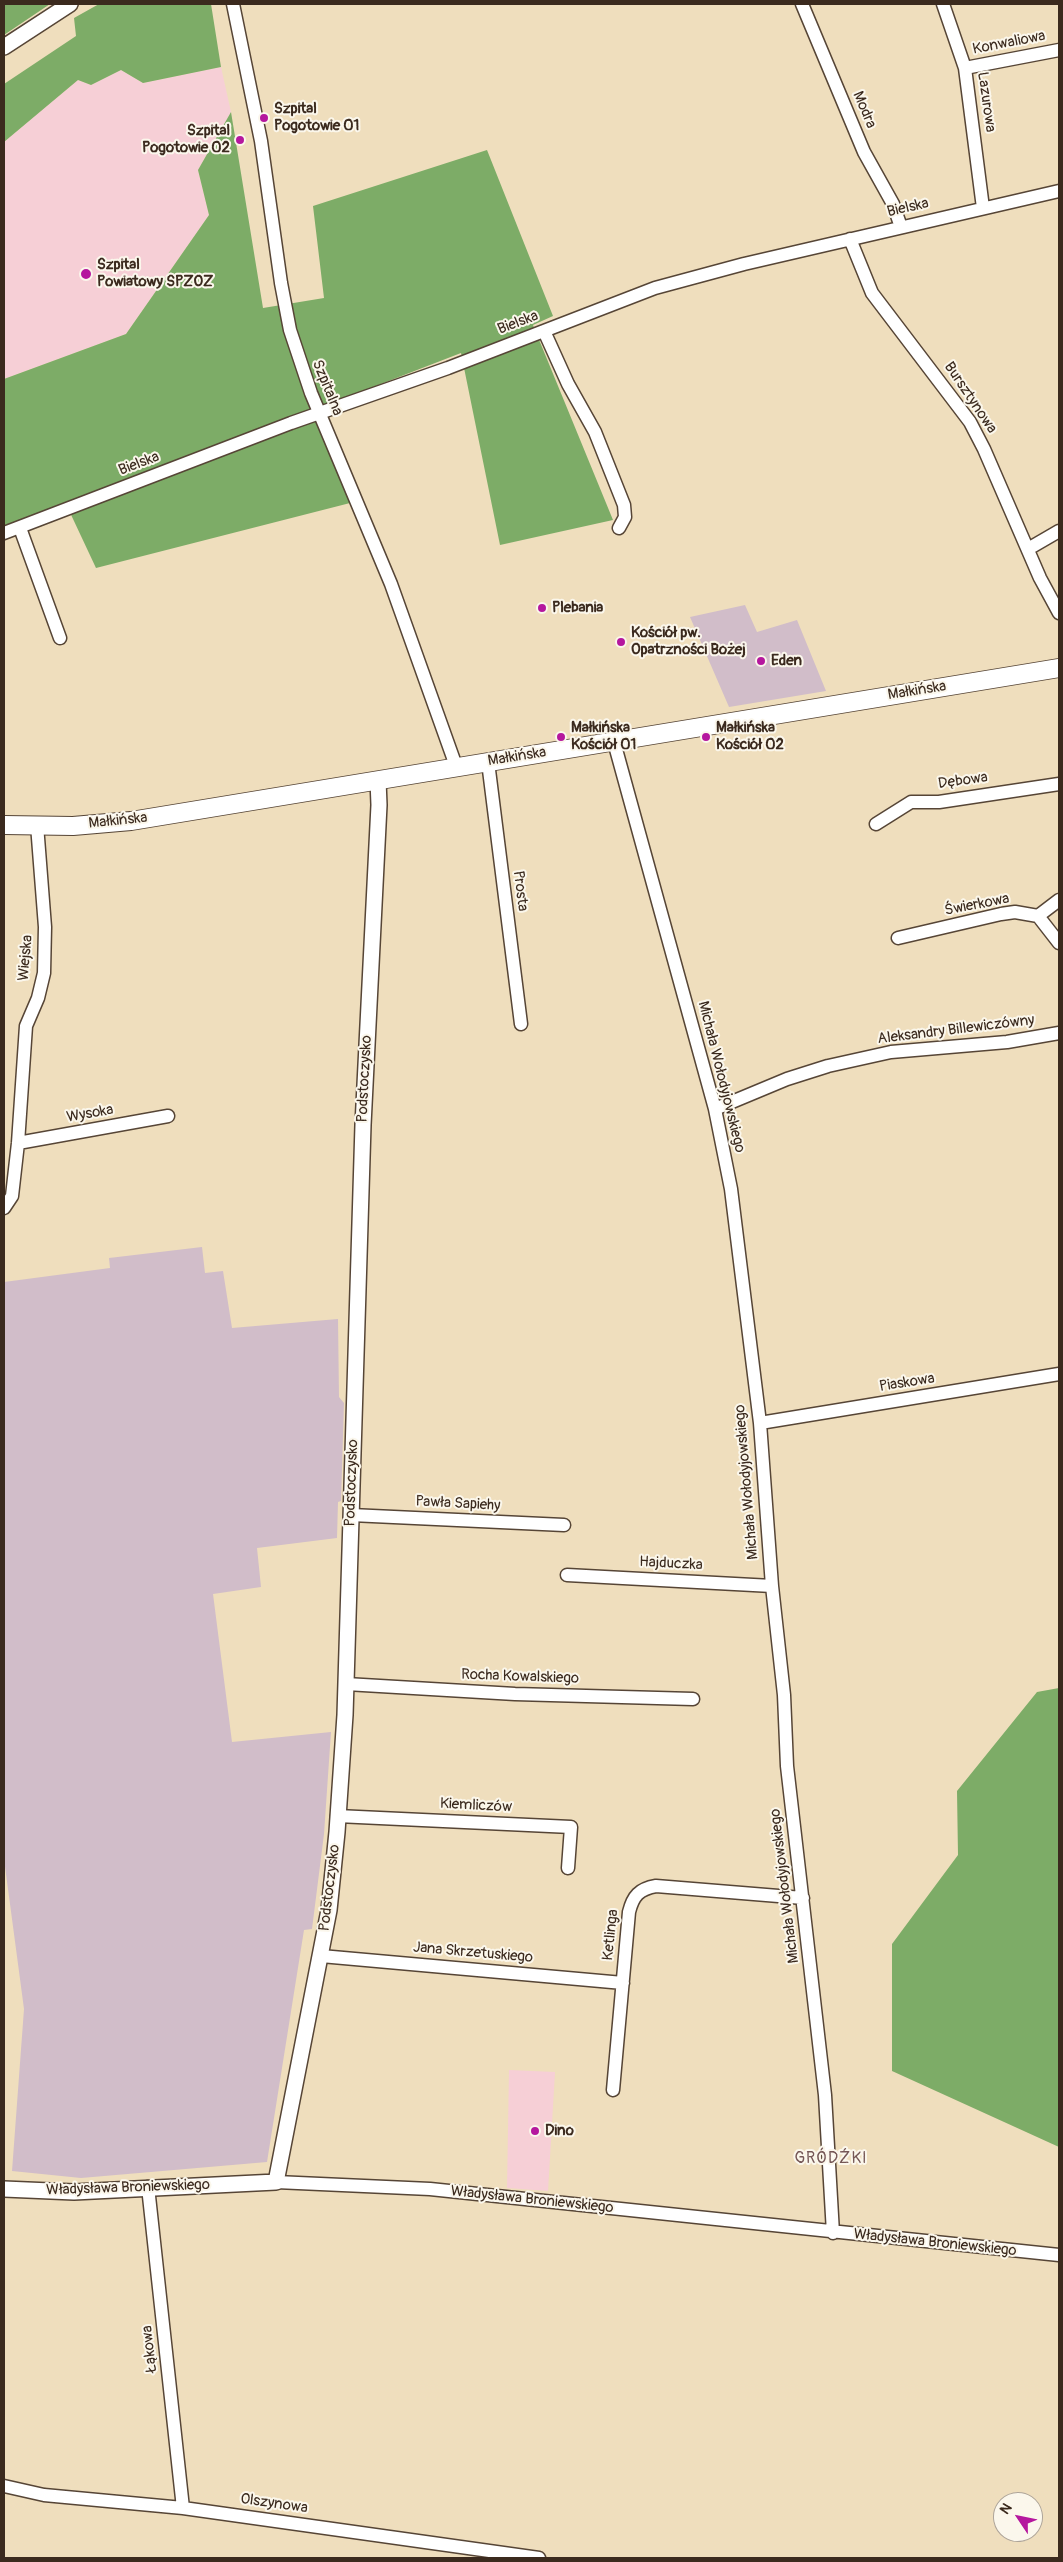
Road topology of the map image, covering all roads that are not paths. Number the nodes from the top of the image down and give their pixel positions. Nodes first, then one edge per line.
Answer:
1 (70, 4) edge
2 (233, 4) edge
3 (802, 4) edge
4 (942, 4) edge
5 (4, 47) edge
6 (1059, 50) edge
7 (966, 68) junction
8 (1059, 191) edge
9 (983, 208) junction
10 (901, 227) junction
11 (850, 239) junction
12 (544, 331) junction
13 (319, 413) junction
14 (20, 528) junction
15 (619, 528) dead end
16 (1059, 531) edge
17 (4, 533) edge
18 (1028, 549) junction
19 (1059, 613) edge
20 (60, 638) dead end
21 (1059, 668) edge
22 (614, 742) junction
23 (488, 762) junction
24 (456, 766) junction
25 (378, 780) junction
26 (1059, 784) edge
27 (4, 824) edge
28 (876, 824) dead end
29 (37, 825) junction
30 (1059, 900) edge
31 (1038, 916) junction
32 (898, 938) dead end
33 (1059, 943) edge
34 (521, 1024) dead end
35 (1059, 1033) edge
36 (715, 1109) junction
37 (168, 1116) dead end
38 (18, 1143) junction
39 (4, 1208) edge
40 (1059, 1374) edge
41 (760, 1423) junction
42 (351, 1515) junction
43 (564, 1525) dead end
44 (568, 1575) dead end
45 (772, 1586) junction
46 (346, 1684) junction
47 (693, 1699) dead end
48 (337, 1816) junction
49 (568, 1868) dead end
50 (803, 1898) junction
51 (321, 1956) junction
52 (623, 1983) junction
53 (614, 2090) dead end
54 (276, 2182) junction
55 (148, 2187) junction
56 (4, 2189) edge
57 (833, 2233) junction
58 (1059, 2255) edge
59 (4, 2486) edge
60 (184, 2508) junction
61 (539, 2558) edge

1 - 5 street
2 - 13 street, Szpitalna
3 - 10 street, Modra
4 - 7 street, Lazurowa
6 - 7 street, Konwaliowa
7 - 9 street, Lazurowa
8 - 9 street, Bielska
9 - 10 street, Bielska
10 - 11 street, Bielska
11 - 12 street, Bielska
11 - 18 street, Bursztynowa
12 - 13 street, Bielska
12 - 15 street
13 - 14 street, Bielska
13 - 24 street, Szpitalna
14 - 17 street, Bielska
14 - 20 street
16 - 18 street
18 - 19 street, Bursztynowa
21 - 22 main road, Małkińska
22 - 23 main road, Małkińska
22 - 36 street, Michała Wołodyjowskiego
23 - 24 main road, Małkińska
23 - 34 street, Prosta
24 - 25 main road, Małkińska
25 - 29 main road, Małkińska
25 - 42 street, Podstoczysko
26 - 28 street, Dębowa
27 - 29 main road, Małkińska
29 - 38 street, Wiejska
30 - 31 street
31 - 32 street, Świerkowa
31 - 33 street
35 - 36 street, Aleksandry Billewiczówny
36 - 41 street, Michała Wołodyjowskiego
37 - 38 street, Wysoka
38 - 39 street, Wiejska
40 - 41 street, Piaskowa
41 - 45 street, Michała Wołodyjowskiego
42 - 43 street, Pawła Sapiehy
42 - 46 street, Podstoczysko
44 - 45 street, Hajduczka
45 - 50 street, Michała Wołodyjowskiego
46 - 47 street, Rocha Kowalskiego
46 - 48 street, Podstoczysko
48 - 49 street, Kiemliczów
48 - 51 street, Podstoczysko
50 - 52 street, Ketlinga
50 - 57 street, Michała Wołodyjowskiego
51 - 52 street, Jana Skrzetuskiego
51 - 54 street, Podstoczysko
52 - 53 street, Ketlinga
54 - 55 street, Władysława Broniewskiego
54 - 57 street, Władysława Broniewskiego
55 - 56 street, Władysława Broniewskiego
55 - 60 street, Łąkowa
57 - 58 street, Władysława Broniewskiego
59 - 60 street, Olszynowa
60 - 61 street, Olszynowa

